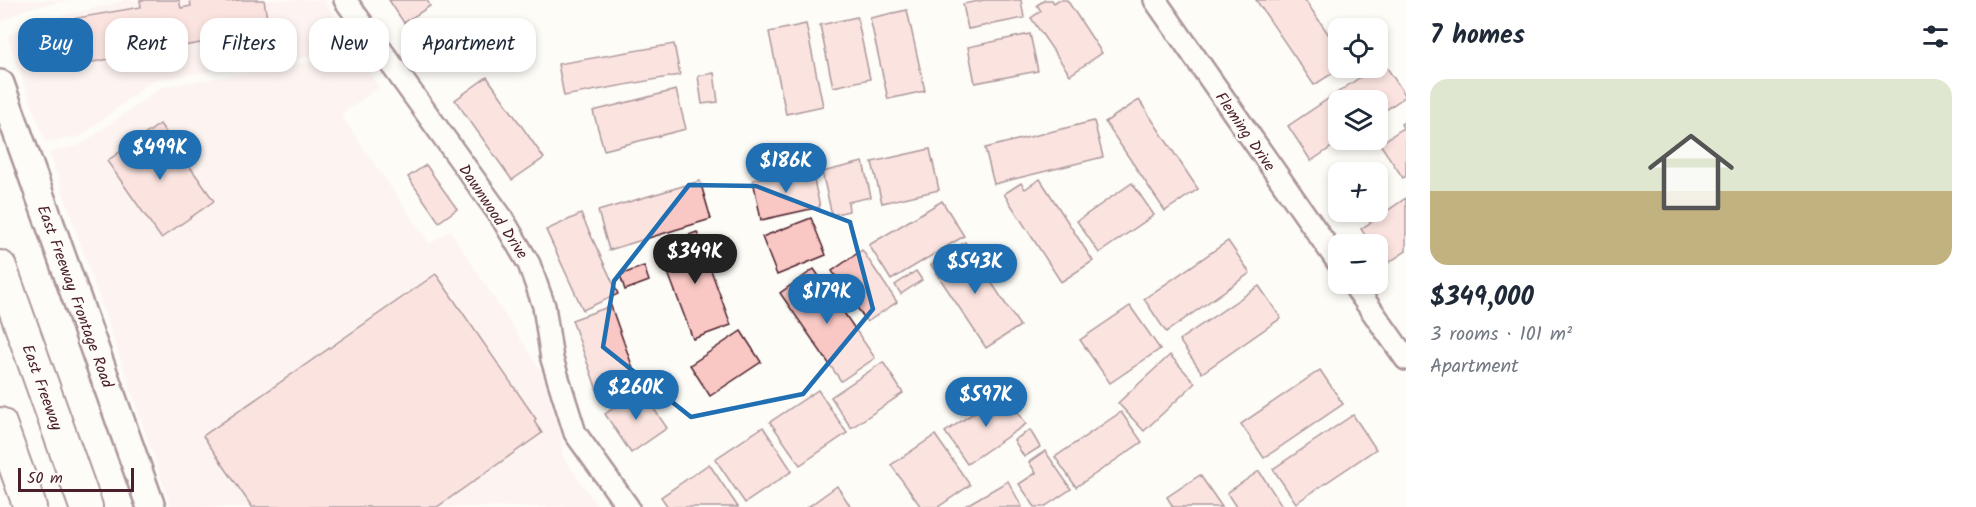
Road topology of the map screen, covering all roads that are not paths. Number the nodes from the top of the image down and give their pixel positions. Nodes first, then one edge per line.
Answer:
1 (345, 0) edge
2 (1155, 0) edge
3 (0, 84) edge
4 (1328, 248) edge
5 (0, 267) edge
6 (1360, 294) edge
7 (1406, 359) edge
8 (0, 424) edge
9 (30, 507) edge
10 (86, 507) edge
11 (151, 507) edge
12 (628, 507) edge

1 - 12 street, Dawnwood Drive
2 - 4 street, Fleming Drive
3 - 11 main road, East Freeway Frontage Road
5 - 10 highway, East Freeway
6 - 7 street
8 - 9 highway

